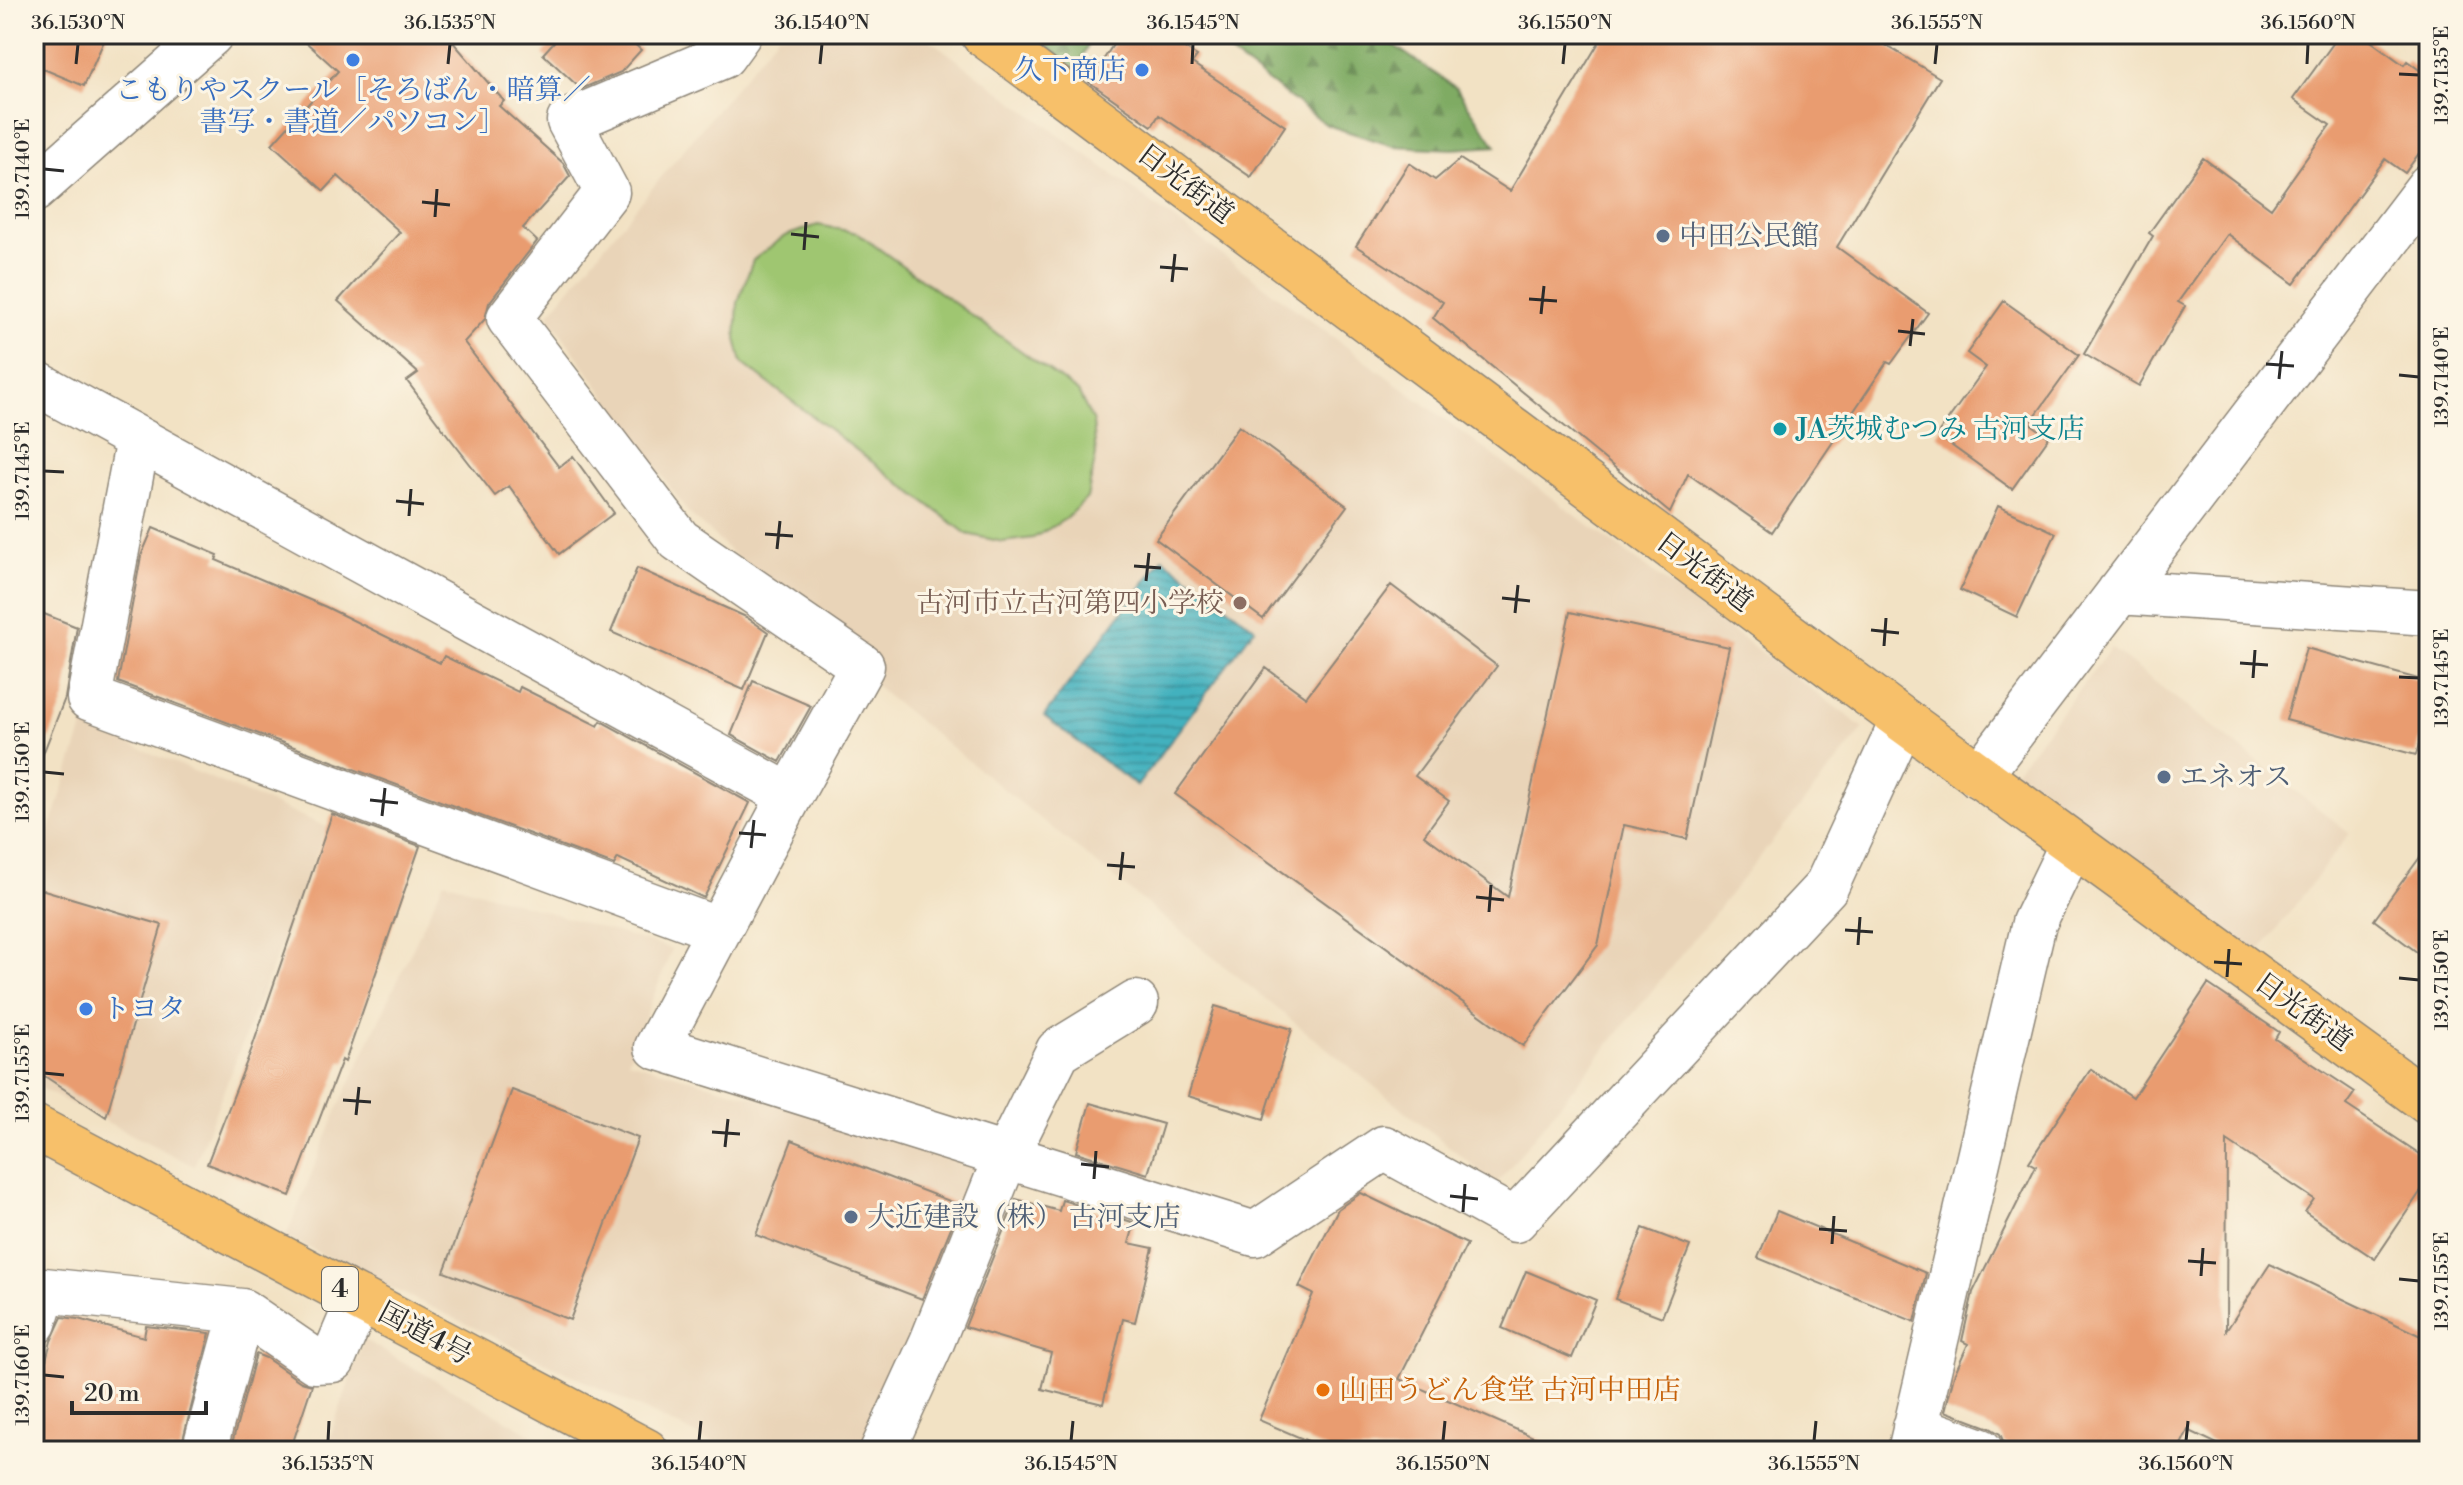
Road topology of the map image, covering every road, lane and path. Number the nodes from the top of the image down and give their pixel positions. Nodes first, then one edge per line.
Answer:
1 (211, 34) edge
2 (739, 34) edge
3 (983, 34) edge
4 (2429, 186) edge
5 (34, 190) edge
6 (34, 382) edge
7 (138, 439) junction
8 (2119, 592) junction
9 (2429, 613) edge
10 (1903, 720) junction
11 (1979, 776) junction
12 (790, 796) junction
13 (2072, 844) junction
14 (719, 930) junction
15 (1136, 1003) dead end
16 (2429, 1103) edge
17 (34, 1127) edge
18 (1006, 1156) junction
19 (359, 1299) junction
20 (37, 1300) edge
21 (242, 1311) junction
22 (1912, 1439) edge
23 (204, 1451) edge
24 (646, 1451) edge
25 (882, 1451) edge
26 (1981, 1451) edge

1 - 5 street
2 - 12 street
3 - 10 main road, 日光街道
4 - 8 street
6 - 7 street
7 - 12 street
7 - 14 street
8 - 9 street
8 - 11 street
10 - 11 main road, 日光街道
10 - 18 street
11 - 13 main road, 日光街道
12 - 14 street
13 - 16 main road, 日光街道
13 - 22 street
14 - 18 street
15 - 18 street
17 - 19 main road, 国道4号 / 4
18 - 25 street
19 - 21 street
19 - 24 main road, 国道4号 / 4
20 - 21 street
21 - 23 street
22 - 26 street

